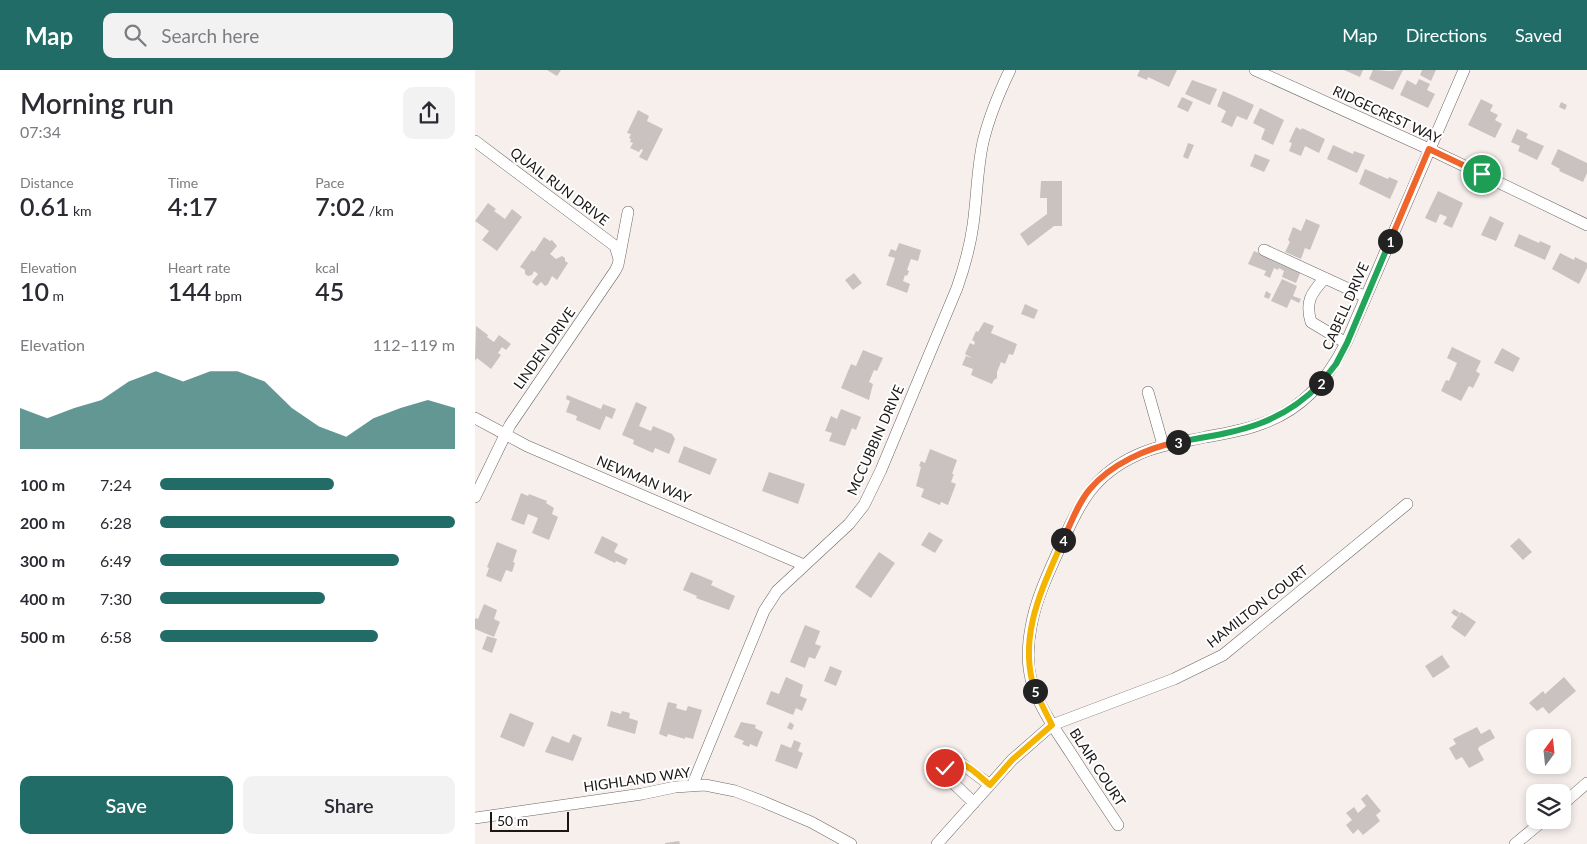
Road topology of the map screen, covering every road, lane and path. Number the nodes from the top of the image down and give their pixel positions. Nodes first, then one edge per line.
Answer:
1 (1010, 70) edge
2 (1255, 70) edge
3 (1464, 70) edge
4 (475, 141) edge
5 (1429, 149) junction
6 (628, 212) dead end
7 (1587, 225) edge
8 (1264, 250) dead end
9 (619, 261) junction
10 (1325, 278) junction
11 (1366, 298) junction
12 (1347, 343) junction
13 (1148, 392) dead end
14 (475, 418) edge
15 (504, 435) junction
16 (1163, 445) junction
17 (475, 497) edge
18 (1407, 504) dead end
19 (804, 565) junction
20 (1052, 725) junction
21 (1587, 783) edge
22 (990, 785) junction
23 (693, 786) junction
24 (1571, 797) edge
25 (974, 802) junction
26 (475, 818) edge
27 (1118, 825) dead end
28 (1533, 829) edge
29 (851, 844) edge
30 (937, 844) edge
31 (1515, 844) edge

1 - 19 street, MCCUBBIN DRIVE
2 - 5 street, RIDGECREST WAY
3 - 5 street, CABELL DRIVE
4 - 9 street, QUAIL RUN DRIVE
5 - 7 street, RIDGECREST WAY
5 - 11 street, CABELL DRIVE
6 - 9 street, LINDEN DRIVE
8 - 10 street
9 - 15 street, LINDEN DRIVE
10 - 11 street
10 - 12 street
11 - 12 street, CABELL DRIVE
12 - 16 street, CABELL DRIVE
13 - 16 street
14 - 15 street, NEWMAN WAY
15 - 17 street, LINDEN DRIVE
15 - 19 street, NEWMAN WAY
16 - 20 street, CABELL DRIVE
18 - 20 street, HAMILTON COURT
19 - 23 street, MCCUBBIN DRIVE
20 - 22 street
20 - 27 street, BLAIR COURT
21 - 24 street
22 - 25 street
22 - 25 street
23 - 26 street, HIGHLAND WAY
23 - 29 street, HIGHLAND WAY
25 - 30 street
28 - 31 street

